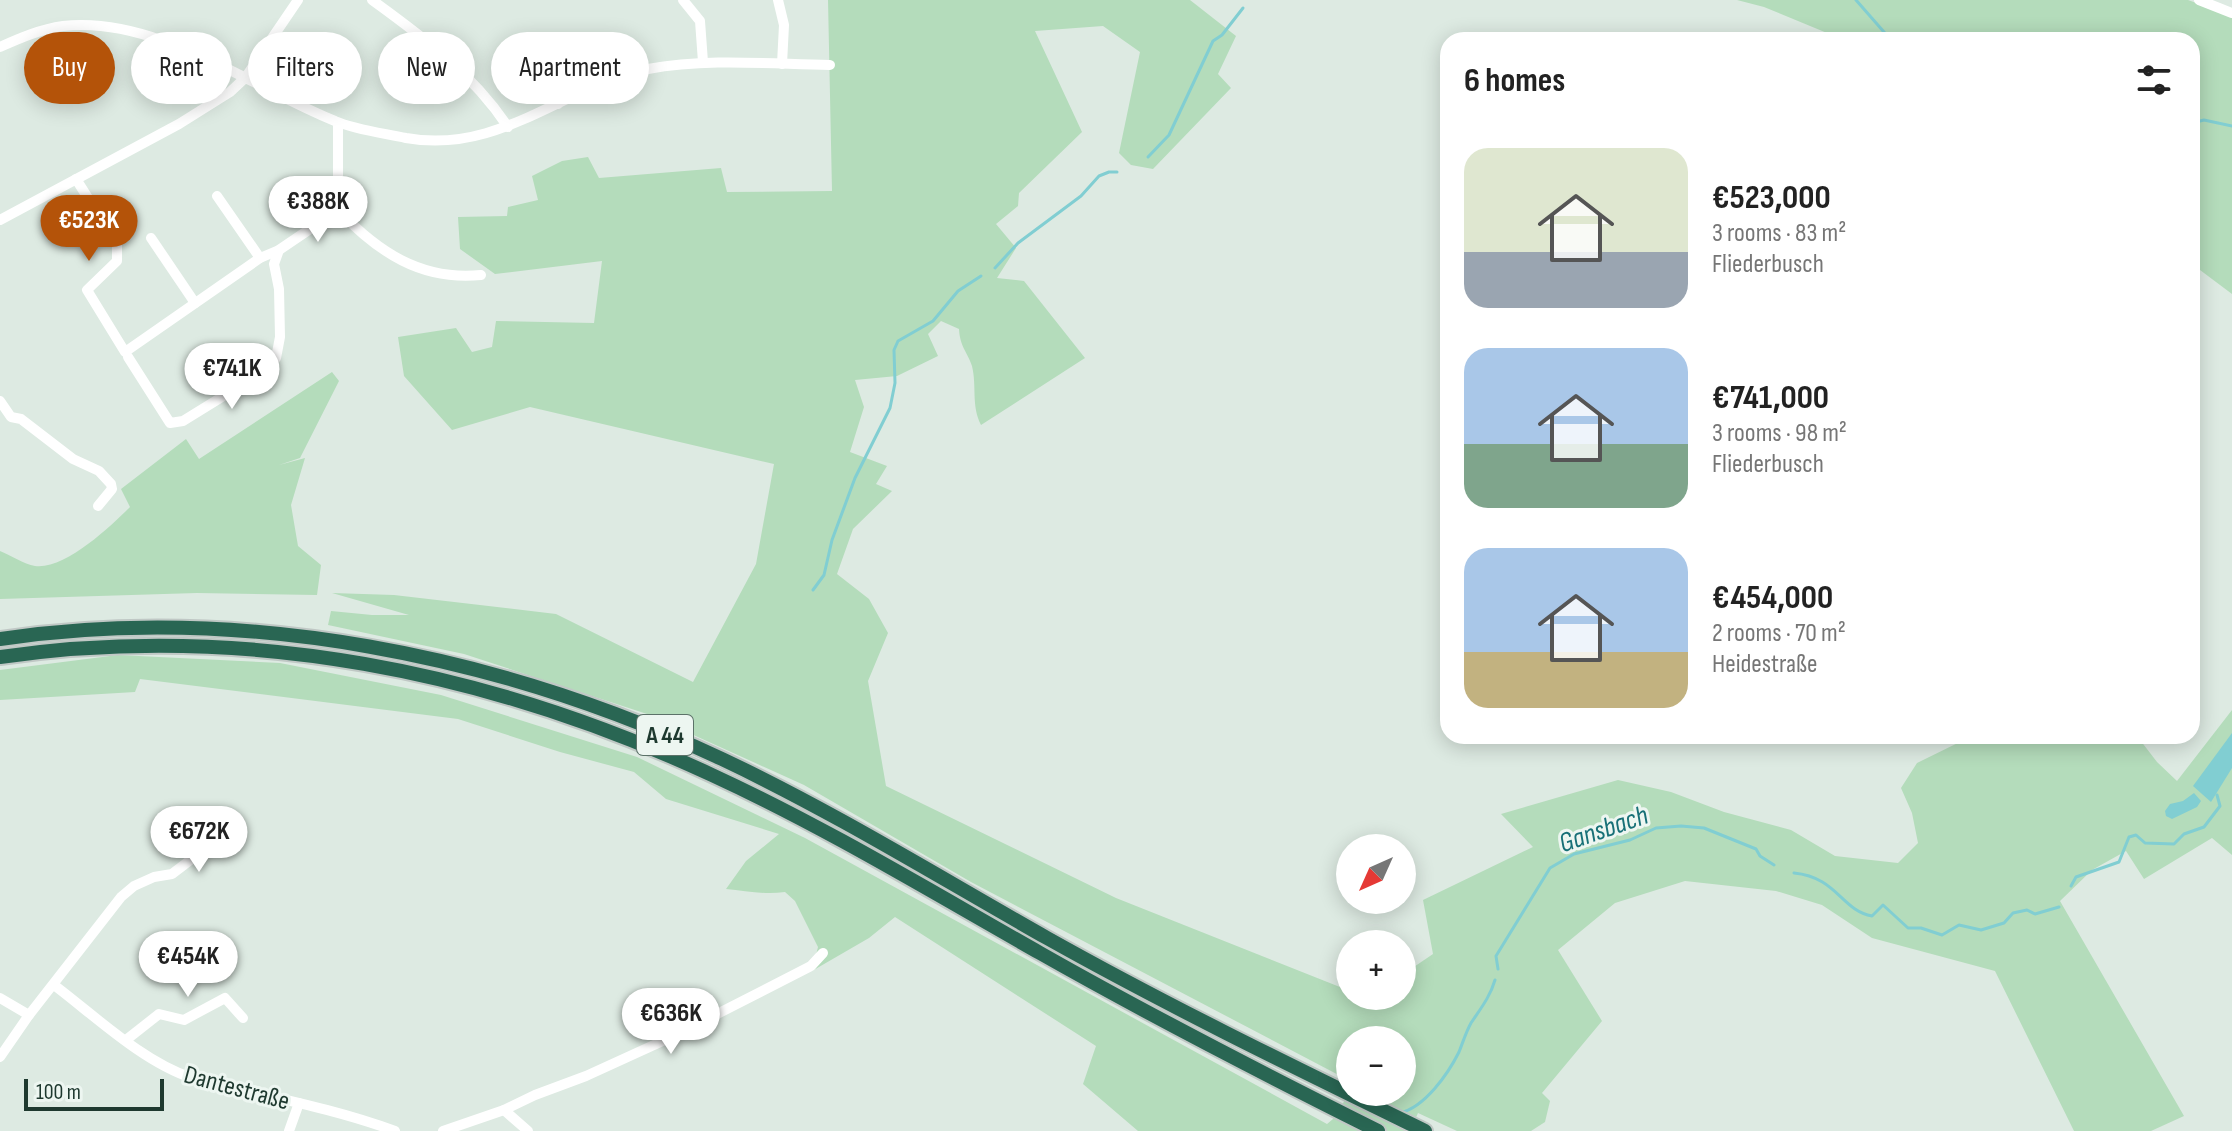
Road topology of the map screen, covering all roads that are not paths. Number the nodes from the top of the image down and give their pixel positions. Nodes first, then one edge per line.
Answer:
1 (298, 0) edge
2 (372, 0) edge
3 (683, 0) edge
4 (778, 0) edge
5 (2199, 0) edge
6 (2232, 13) edge
7 (0, 47) edge
8 (703, 62) junction
9 (782, 64) junction
10 (830, 65) dead end
11 (649, 70) edge
12 (245, 78) junction
13 (558, 104) edge
14 (338, 123) junction
15 (508, 127) junction
16 (76, 179) junction
17 (217, 196) dead end
18 (338, 210) junction
19 (0, 220) edge
20 (151, 238) dead end
21 (279, 250) junction
22 (260, 258) junction
23 (481, 275) dead end
24 (195, 303) junction
25 (127, 354) junction
26 (0, 401) edge
27 (98, 506) dead end
28 (0, 639) edge
29 (0, 657) edge
30 (206, 848) dead end
31 (823, 953) dead end
32 (54, 985) junction
33 (0, 998) edge
34 (29, 1015) junction
35 (243, 1018) dead end
36 (126, 1040) junction
37 (0, 1057) edge
38 (299, 1103) junction
39 (504, 1110) junction
40 (289, 1131) edge
41 (395, 1131) edge
42 (443, 1131) edge
43 (528, 1131) edge
44 (1378, 1131) edge
45 (1425, 1131) edge

1 - 12 street
2 - 15 street
3 - 8 street
4 - 9 street
5 - 6 street
7 - 12 street
8 - 9 street
8 - 11 street
9 - 10 street
12 - 14 street
12 - 16 street
13 - 15 street
14 - 15 street
14 - 18 street
16 - 19 street
16 - 25 street
17 - 22 street
18 - 21 street
18 - 23 street
20 - 24 street
21 - 22 street
21 - 25 street
22 - 24 street
24 - 25 street
26 - 27 street
28 - 45 highway, A 44
29 - 44 highway, A 44
30 - 32 street
31 - 39 street
32 - 34 street
32 - 36 street, Dantestraße
33 - 34 street
34 - 37 street
35 - 36 street
36 - 38 street, Dantestraße
38 - 40 street
38 - 41 street, Dantestraße
39 - 42 street
39 - 43 street

